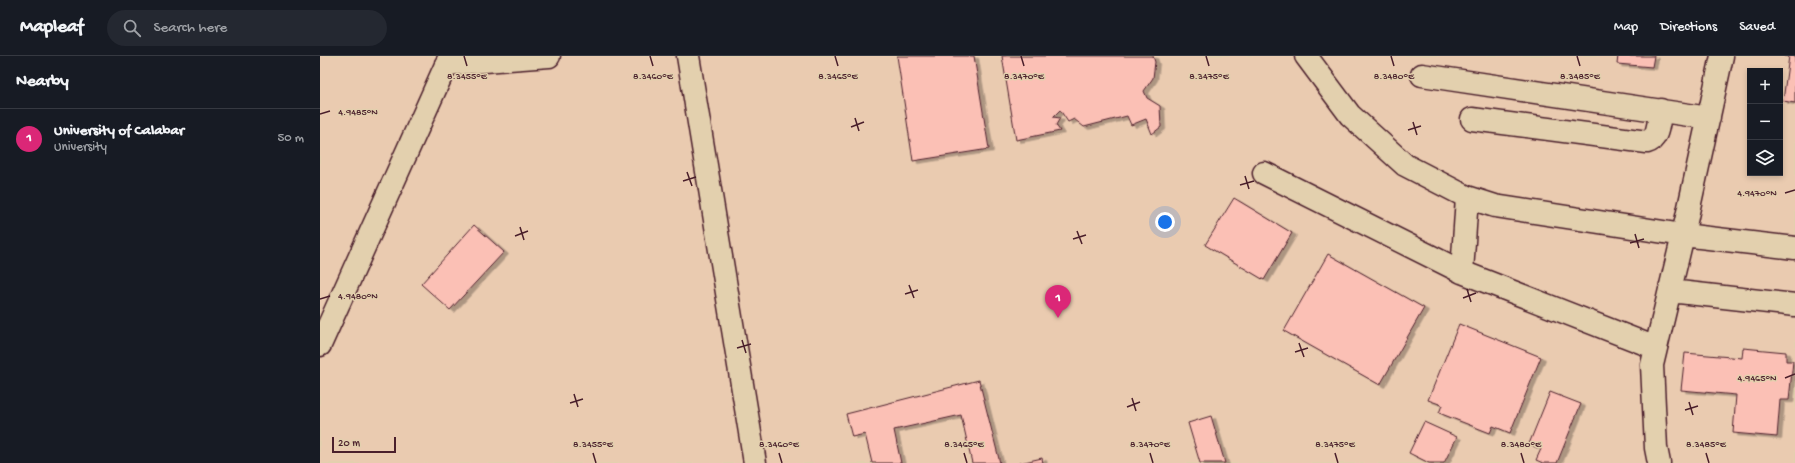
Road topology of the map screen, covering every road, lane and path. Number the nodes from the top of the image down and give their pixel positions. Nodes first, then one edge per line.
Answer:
1 (549, 56) edge
2 (688, 56) edge
3 (1306, 56) edge
4 (1722, 56) edge
5 (448, 60) edge
6 (1422, 75) dead end
7 (1660, 110) junction
8 (1709, 118) junction
9 (1472, 119) dead end
10 (1264, 173) dead end
11 (1467, 196) junction
12 (1683, 236) junction
13 (1795, 248) edge
14 (1462, 272) junction
15 (1670, 291) junction
16 (1795, 305) edge
17 (320, 345) edge
18 (1656, 348) junction
19 (755, 463) edge
20 (1659, 463) edge

1 - 5 street
2 - 19 street
3 - 11 street
4 - 8 street
5 - 17 street
6 - 7 street
7 - 8 street
7 - 9 street
8 - 12 street
10 - 14 street
11 - 12 street
11 - 14 street
12 - 13 street
12 - 15 street
14 - 18 street
15 - 16 street
15 - 18 street
18 - 20 street

